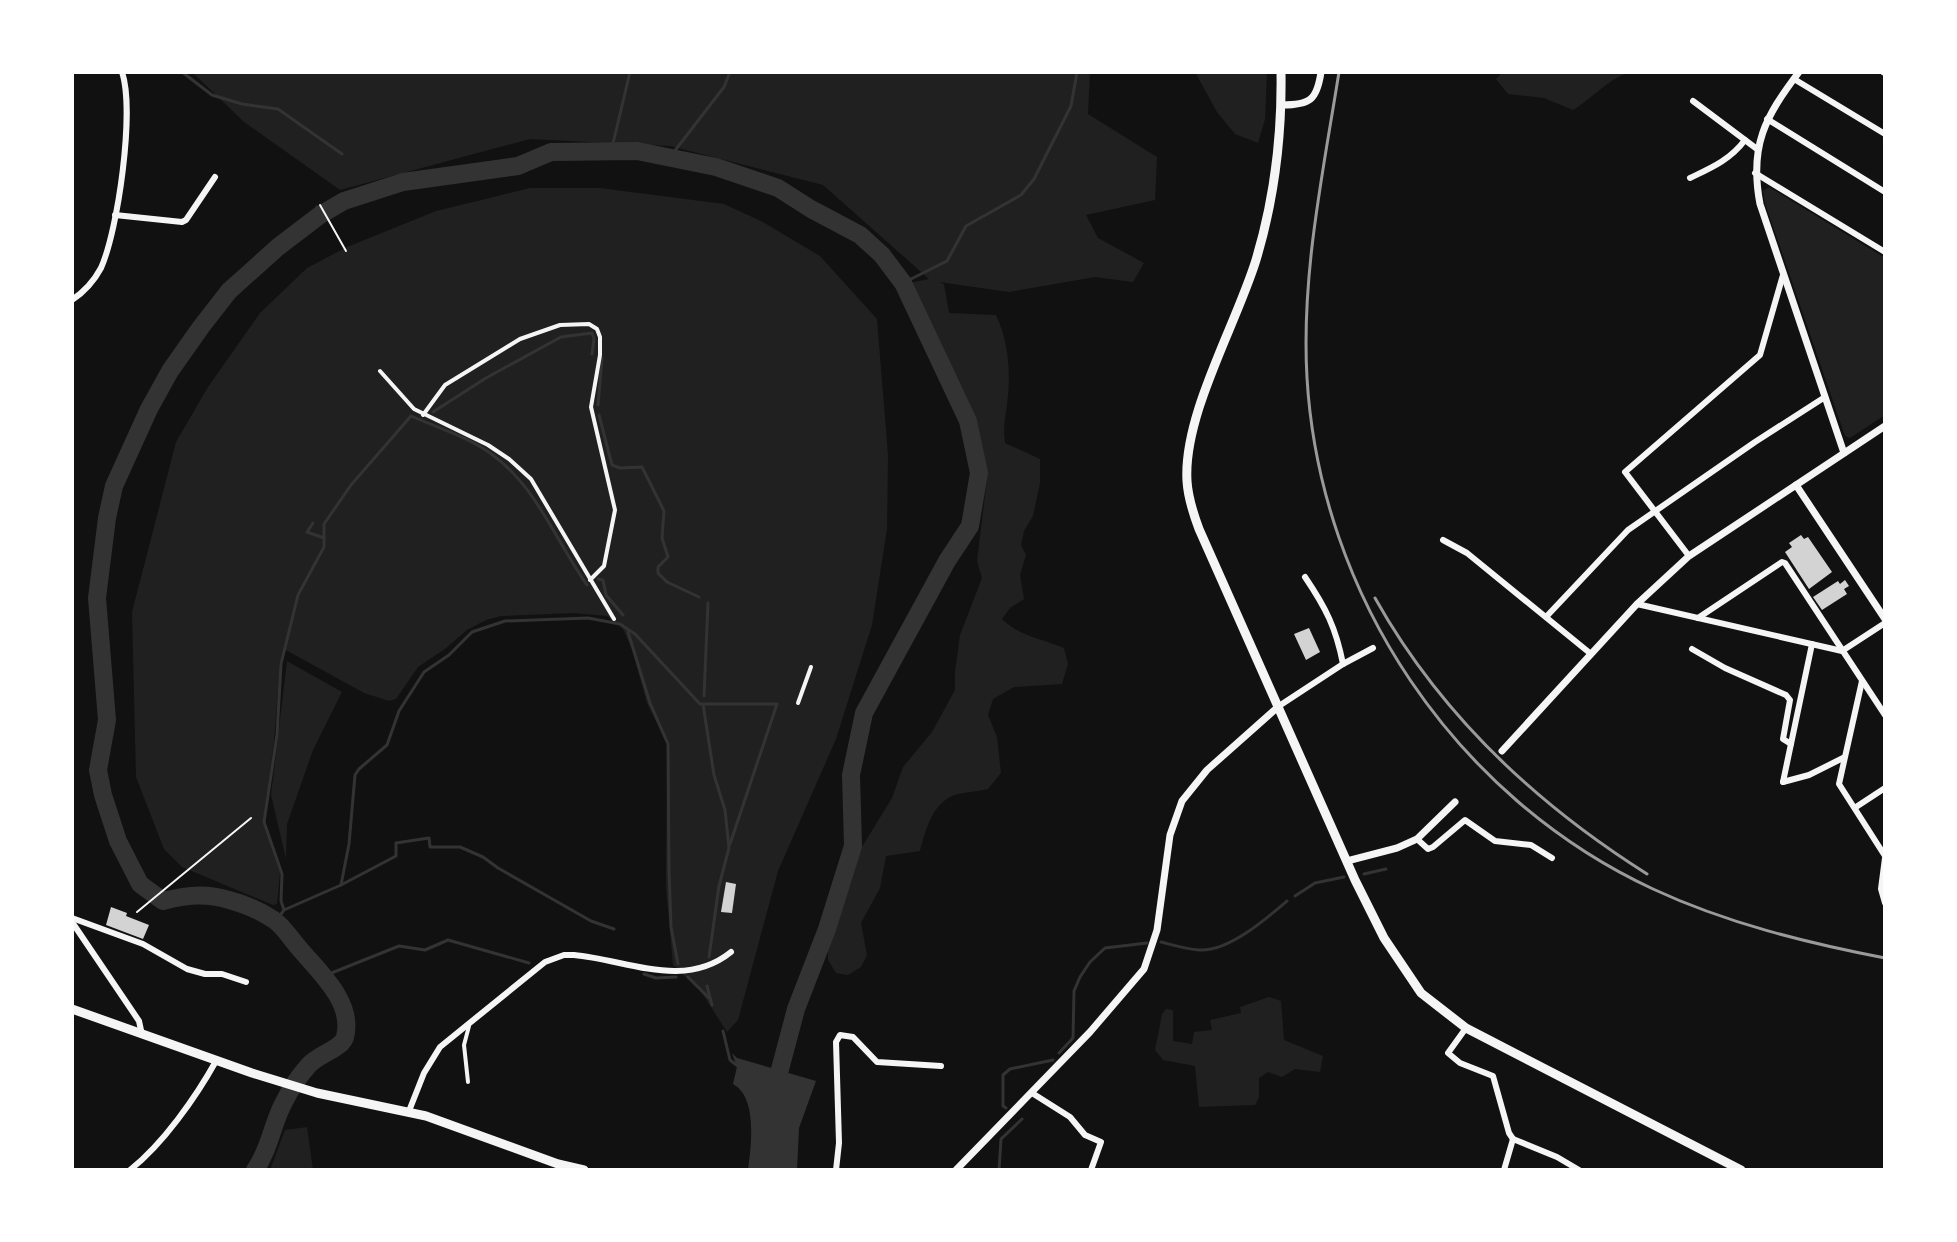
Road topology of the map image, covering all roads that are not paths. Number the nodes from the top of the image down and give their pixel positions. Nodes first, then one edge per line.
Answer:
1 (122, 72) edge
2 (1281, 72) edge
3 (1321, 72) edge
4 (1796, 75) edge
5 (1693, 101) dead end
6 (1282, 105) junction
7 (1767, 119) junction
8 (1885, 134) edge
9 (1745, 140) junction
10 (1757, 149) junction
11 (1755, 173) junction
12 (215, 177) dead end
13 (1690, 178) dead end
14 (1885, 192) edge
15 (115, 215) junction
16 (1885, 252) edge
17 (1783, 275) junction
18 (72, 300) edge
19 (380, 371) dead end
20 (1825, 397) junction
21 (423, 415) junction
22 (1885, 426) edge
23 (1844, 453) junction
24 (1796, 485) junction
25 (1654, 512) junction
26 (1443, 540) dead end
27 (1689, 556) junction
28 (1305, 577) dead end
29 (590, 580) junction
30 (1637, 604) junction
31 (1546, 617) junction
32 (1698, 618) junction
33 (614, 619) dead end
34 (1885, 621) edge
35 (1812, 644) junction
36 (1373, 648) dead end
37 (1692, 649) dead end
38 (1842, 651) junction
39 (1591, 654) junction
40 (1343, 664) junction
41 (811, 667) dead end
42 (1862, 681) junction
43 (798, 703) dead end
44 (1279, 706) junction
45 (1885, 715) edge
46 (1791, 744) junction
47 (1502, 751) dead end
48 (1843, 758) junction
49 (1885, 788) edge
50 (1455, 802) dead end
51 (1856, 807) junction
52 (1417, 839) junction
53 (1885, 857) edge
54 (1552, 858) dead end
55 (1347, 861) junction
56 (1885, 903) edge
57 (72, 920) edge
58 (731, 952) dead end
59 (246, 982) dead end
60 (72, 1009) edge
61 (471, 1020) junction
62 (1466, 1028) junction
63 (142, 1035) junction
64 (216, 1061) junction
65 (941, 1066) dead end
66 (468, 1082) dead end
67 (1032, 1093) junction
68 (409, 1111) junction
69 (1513, 1139) junction
70 (130, 1170) edge
71 (584, 1170) edge
72 (836, 1170) edge
73 (956, 1170) edge
74 (1091, 1170) edge
75 (1504, 1170) edge
76 (1579, 1170) edge
77 (1741, 1170) edge

1 - 15 street
2 - 6 main road
3 - 6 street
4 - 7 street
4 - 8 street
5 - 9 street
6 - 44 main road
7 - 10 street
7 - 14 street
9 - 10 street
9 - 13 street
10 - 11 street
11 - 16 street
11 - 17 street
12 - 15 street
15 - 18 street
17 - 20 street
17 - 25 street
19 - 21 street
20 - 23 street
20 - 25 street
21 - 29 street
21 - 29 street
22 - 23 street
23 - 24 street
24 - 27 street
24 - 34 street
25 - 27 street
25 - 31 street
26 - 31 street
27 - 30 street
28 - 40 street
29 - 33 street
30 - 32 street
30 - 39 street
31 - 39 street
32 - 35 street
32 - 38 street
34 - 38 street
35 - 38 street
35 - 46 street
36 - 40 street
37 - 46 street
38 - 42 street
39 - 47 street
40 - 44 street
41 - 43 street
42 - 45 street
42 - 48 street
44 - 55 main road
44 - 67 street
46 - 48 street
48 - 51 street
49 - 51 street
50 - 52 street
51 - 53 street
52 - 54 street
52 - 55 street
53 - 56 street
55 - 62 main road
57 - 59 street
57 - 63 street
58 - 61 street
60 - 63 main road
61 - 66 street
61 - 68 street
62 - 69 street
62 - 77 main road
63 - 64 main road
64 - 68 main road
64 - 70 street
65 - 72 street
67 - 73 street
67 - 74 street
68 - 71 main road
69 - 75 street
69 - 76 street

